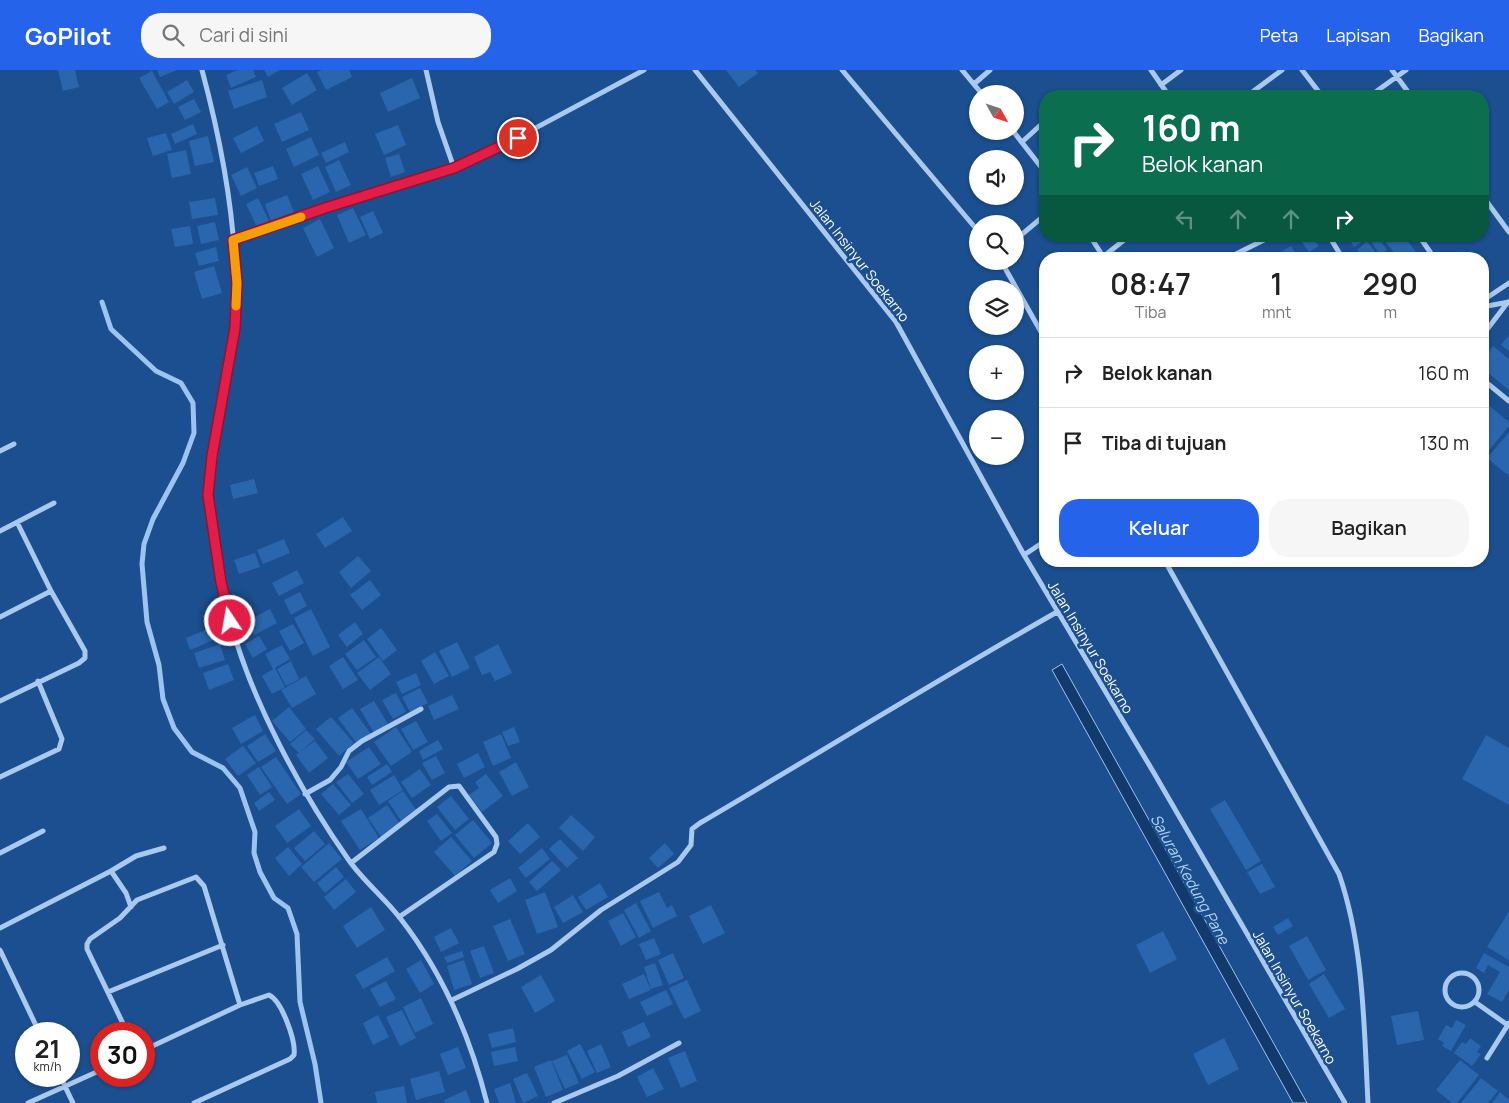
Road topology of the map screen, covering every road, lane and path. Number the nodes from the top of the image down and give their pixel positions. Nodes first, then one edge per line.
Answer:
1 (202, 70) edge
2 (426, 70) edge
3 (644, 70) edge
4 (694, 70) edge
5 (842, 70) edge
6 (962, 70) edge
7 (990, 70) edge
8 (1151, 70) edge
9 (1181, 70) edge
10 (1282, 70) edge
11 (1302, 70) edge
12 (1392, 70) edge
13 (1406, 70) edge
14 (1397, 77) junction
15 (974, 84) joint
16 (1161, 85) junction
17 (1165, 90) edge
18 (1255, 90) edge
19 (1317, 90) edge
20 (1379, 90) edge
21 (1407, 90) edge
22 (1039, 126) edge
23 (1022, 142) joint
24 (1039, 164) edge
25 (454, 168) junction
26 (1489, 205) edge
27 (969, 220) edge
28 (1039, 220) edge
29 (1024, 232) edge
30 (1509, 232) edge
31 (233, 240) junction
32 (1122, 242) edge
33 (1260, 242) edge
34 (1111, 252) edge
35 (1240, 252) edge
36 (1006, 270) edge
37 (1509, 283) edge
38 (1489, 297) edge
39 (1508, 302) edge
40 (1489, 306) edge
41 (1489, 327) edge
42 (1039, 328) edge
43 (1489, 385) edge
44 (1509, 401) edge
45 (14, 444) dead end
46 (0, 451) edge
47 (54, 503) dead end
48 (17, 522) junction
49 (0, 531) edge
50 (1039, 545) edge
51 (1024, 555) junction
52 (1168, 567) edge
53 (51, 591) junction
54 (1057, 612) junction
55 (0, 617) edge
56 (38, 681) junction
57 (0, 701) edge
58 (422, 709) dead end
59 (0, 777) edge
60 (305, 794) junction
61 (42, 831) dead end
62 (164, 848) dead end
63 (0, 853) edge
64 (351, 863) junction
65 (111, 871) junction
66 (132, 907) junction
67 (399, 917) junction
68 (0, 928) edge
69 (223, 945) junction
70 (0, 950) edge
71 (108, 992) junction
72 (452, 1000) junction
73 (1475, 1002) junction
74 (240, 1006) junction
75 (34, 1022) edge
76 (122, 1022) edge
77 (1508, 1025) edge
78 (679, 1043) dead end
79 (155, 1045) edge
80 (1487, 1058) dead end
81 (62, 1087) edge
82 (65, 1087) edge
83 (28, 1103) edge
84 (73, 1103) edge
85 (194, 1103) edge
86 (487, 1103) edge
87 (554, 1103) edge
88 (1345, 1103) edge
89 (1368, 1103) edge

1 - 31 street
2 - 25 street
3 - 25 street
4 - 51 street, Jalan Insinyur Soekarno
5 - 27 street
6 - 15 street
7 - 15 street
8 - 16 street
9 - 16 street
10 - 18 street
11 - 19 street
12 - 14 street
13 - 14 street
14 - 20 street
14 - 21 street
16 - 17 street
22 - 23 street
23 - 24 street
25 - 31 street
26 - 30 street
28 - 29 street
31 - 60 street
32 - 34 street
33 - 35 street
36 - 42 street
37 - 38 street
39 - 40 street
39 - 41 street
43 - 44 street
45 - 46 street
47 - 48 street
48 - 49 street
48 - 53 street
50 - 51 street
51 - 54 street, Jalan Insinyur Soekarno
52 - 89 street
53 - 55 street
53 - 56 street
54 - 72 street
54 - 88 street, Jalan Insinyur Soekarno
56 - 57 street
56 - 59 street
58 - 60 street
60 - 64 street
61 - 63 street
62 - 65 street
64 - 67 street
64 - 67 street
65 - 66 street
65 - 68 street
66 - 69 street
66 - 71 street
67 - 72 street
69 - 71 street
69 - 74 street
70 - 75 street
71 - 76 street
72 - 86 street
73 - 73 street
73 - 77 street
74 - 79 street
74 - 85 street
77 - 80 street
78 - 87 street
81 - 83 street
82 - 84 street

